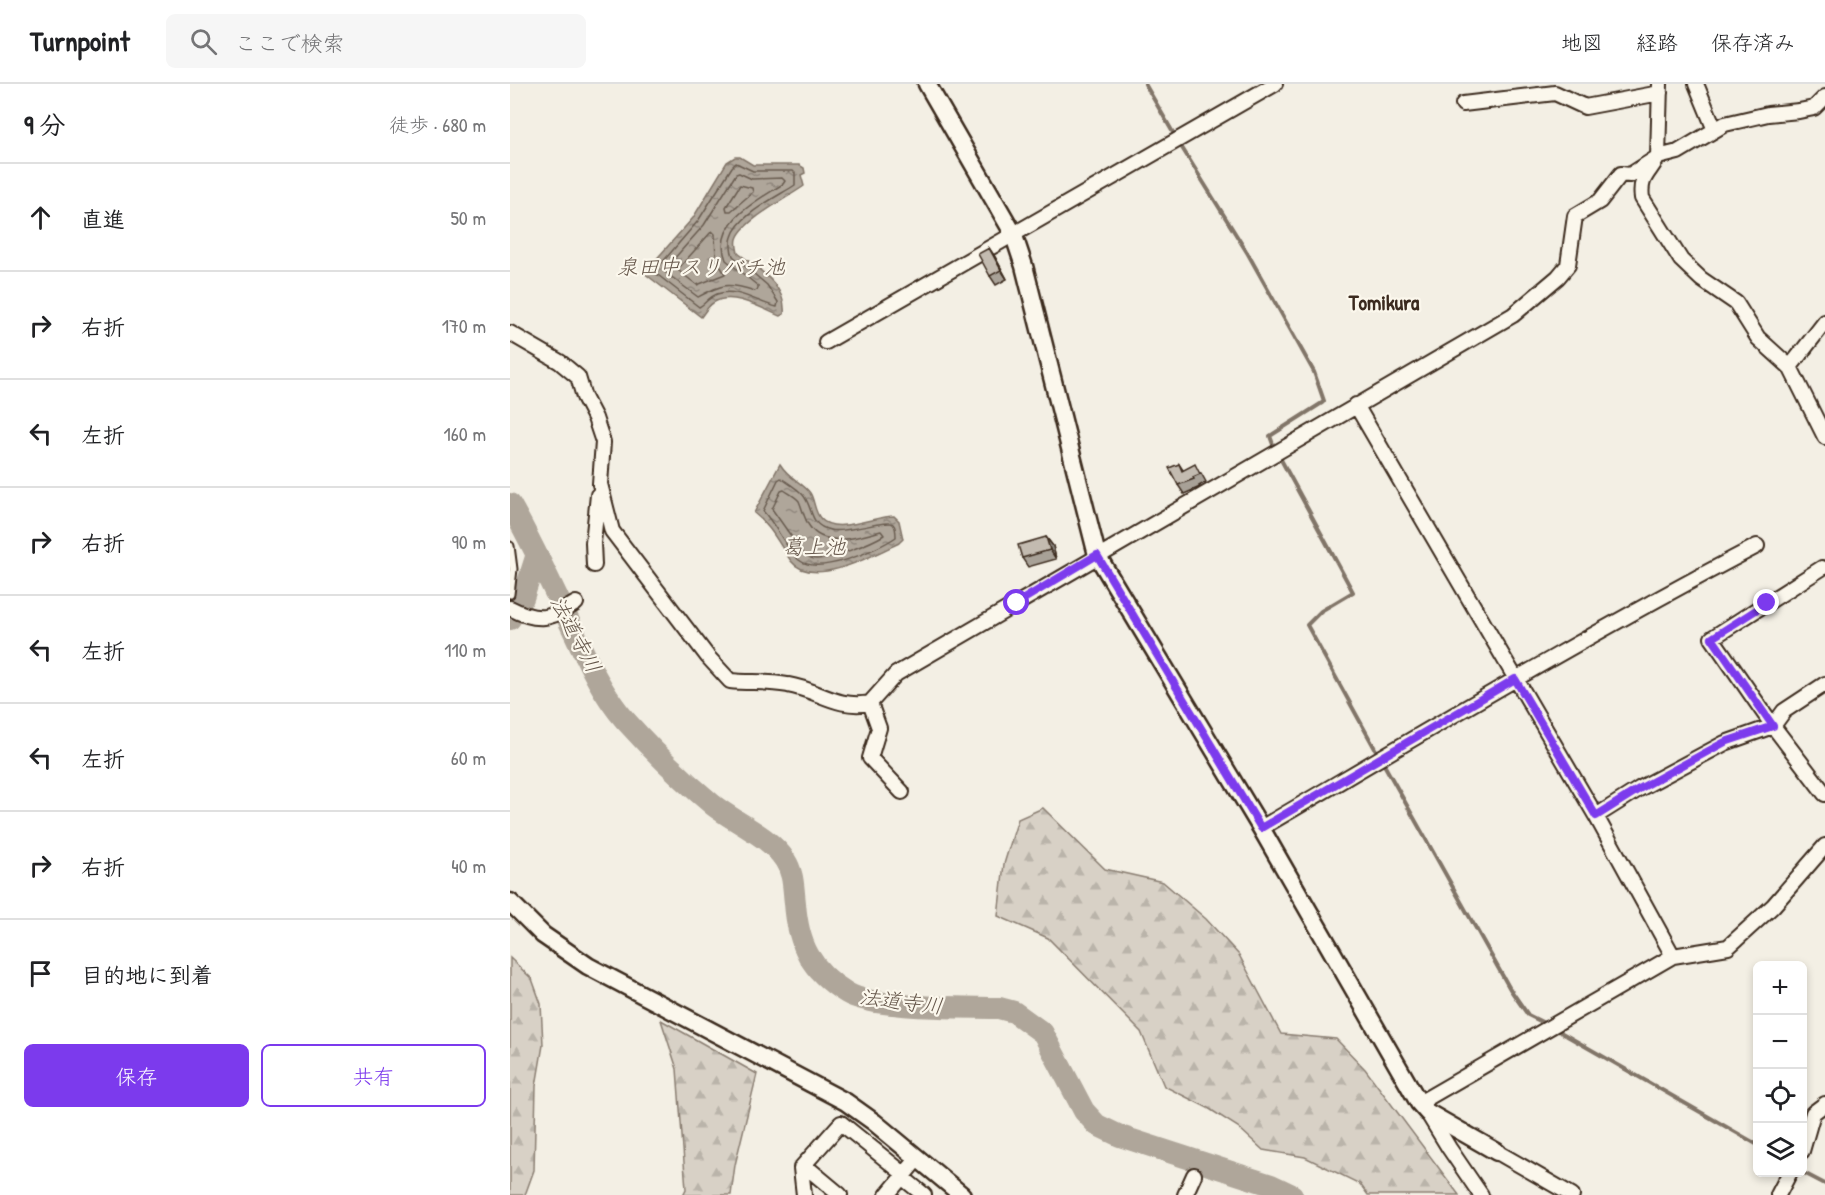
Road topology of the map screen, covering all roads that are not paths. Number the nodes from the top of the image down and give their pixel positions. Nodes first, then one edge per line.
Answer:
1 (927, 84) edge
2 (1275, 84) edge
3 (1696, 84) edge
4 (1660, 89) edge
5 (1825, 97) edge
6 (1463, 104) dead end
7 (1715, 130) junction
8 (1658, 157) junction
9 (1013, 233) junction
10 (1825, 322) edge
11 (510, 333) edge
12 (826, 342) dead end
13 (1790, 367) junction
14 (1356, 405) junction
15 (1825, 437) edge
16 (600, 484) junction
17 (510, 546) edge
18 (1757, 546) dead end
19 (1097, 555) junction
20 (594, 566) dead end
21 (1822, 568) dead end
22 (510, 594) edge
23 (576, 603) dead end
24 (510, 608) edge
25 (1515, 679) junction
26 (1825, 684) edge
27 (870, 703) junction
28 (1773, 726) junction
29 (902, 792) dead end
30 (1825, 794) edge
31 (1596, 816) junction
32 (1261, 828) junction
33 (1825, 846) edge
34 (510, 902) edge
35 (1673, 956) junction
36 (1825, 1104) edge
37 (1423, 1108) junction
38 (1807, 1136) edge
39 (1497, 1152) joint
40 (918, 1158) junction
41 (804, 1165) junction
42 (1194, 1175) dead end
43 (903, 1176) junction
44 (1788, 1177) edge
45 (804, 1195) edge
46 (840, 1195) edge
47 (887, 1195) edge
48 (924, 1195) edge
49 (962, 1195) edge
50 (1185, 1195) edge
51 (1481, 1195) edge
52 (1572, 1195) edge
53 (1778, 1195) edge

1 - 9 street
2 - 9 street
3 - 7 street
4 - 6 street
4 - 8 street
5 - 7 street
7 - 8 street
8 - 13 street
8 - 14 street
9 - 12 street
9 - 19 street
10 - 13 street
11 - 16 street
13 - 15 street
14 - 19 street
14 - 25 street
16 - 20 street
16 - 27 street
17 - 22 lane
18 - 25 street
19 - 27 street
19 - 32 street
21 - 28 street
23 - 24 street
25 - 31 street
25 - 32 street
26 - 28 street
27 - 29 street
28 - 30 street
28 - 31 street
31 - 35 street
32 - 37 street
33 - 35 street
34 - 40 street
35 - 37 street
36 - 38 street
37 - 39 street
37 - 51 street
39 - 52 street
40 - 43 street
40 - 49 street
41 - 43 street
41 - 45 street
41 - 46 street
42 - 50 street
43 - 47 street
43 - 48 street
44 - 53 street

